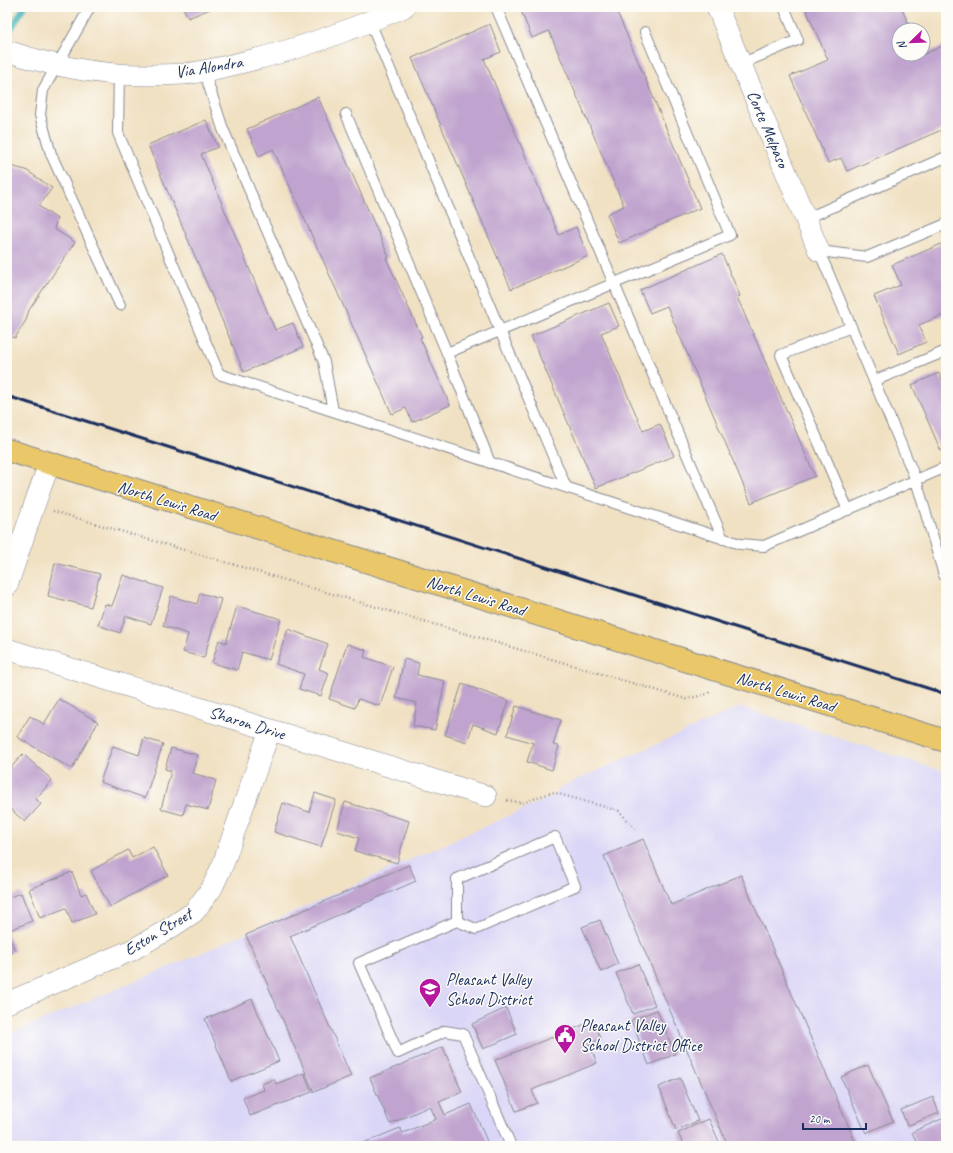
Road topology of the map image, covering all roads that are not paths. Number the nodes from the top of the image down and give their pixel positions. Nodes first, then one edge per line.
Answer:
1 (90, 7) edge
2 (404, 7) edge
3 (496, 7) edge
4 (717, 7) edge
5 (784, 7) edge
6 (370, 22) junction
7 (645, 32) dead end
8 (7, 51) edge
9 (740, 64) junction
10 (57, 65) junction
11 (204, 72) junction
12 (119, 73) junction
13 (346, 114) dead end
14 (946, 156) edge
15 (805, 219) junction
16 (946, 224) edge
17 (819, 251) junction
18 (614, 283) junction
19 (120, 305) dead end
20 (851, 327) junction
21 (500, 332) junction
22 (946, 351) edge
23 (447, 354) junction
24 (874, 381) junction
25 (333, 411) junction
26 (7, 450) edge
27 (490, 463) junction
28 (49, 464) junction
29 (946, 467) edge
30 (916, 480) junction
31 (566, 487) junction
32 (848, 510) junction
33 (723, 539) junction
34 (945, 575) edge
35 (7, 586) edge
36 (7, 649) edge
37 (270, 730) junction
38 (946, 741) edge
39 (486, 796) road end
40 (457, 921) junction
41 (7, 1003) edge
42 (511, 1146) edge

1 - 10 lane
2 - 6 street, Via Alondra
3 - 18 lane
4 - 9 street, Corte Melpaso
5 - 9 lane
6 - 11 street, Via Alondra
6 - 21 lane
7 - 18 lane
8 - 10 street, Via Alondra
9 - 15 street, Corte Melpaso
10 - 12 street, Via Alondra
10 - 19 lane
11 - 12 street, Via Alondra
11 - 25 lane
12 - 25 lane
13 - 23 lane
14 - 15 lane
15 - 17 street, Corte Melpaso
16 - 17 lane
17 - 20 lane
18 - 21 lane
18 - 33 lane
20 - 24 lane
20 - 32 lane
21 - 23 lane
21 - 31 lane
22 - 24 lane
23 - 27 lane
24 - 30 lane
25 - 27 lane
26 - 28 main road, North Lewis Road
27 - 31 lane
28 - 35 street
28 - 38 main road, North Lewis Road
29 - 30 lane
30 - 32 lane
30 - 34 lane
31 - 33 lane
32 - 33 lane
36 - 37 street, Sharon Drive
37 - 39 street, Sharon Drive
37 - 41 street, Eston Street
40 - 40 lane
40 - 42 lane

